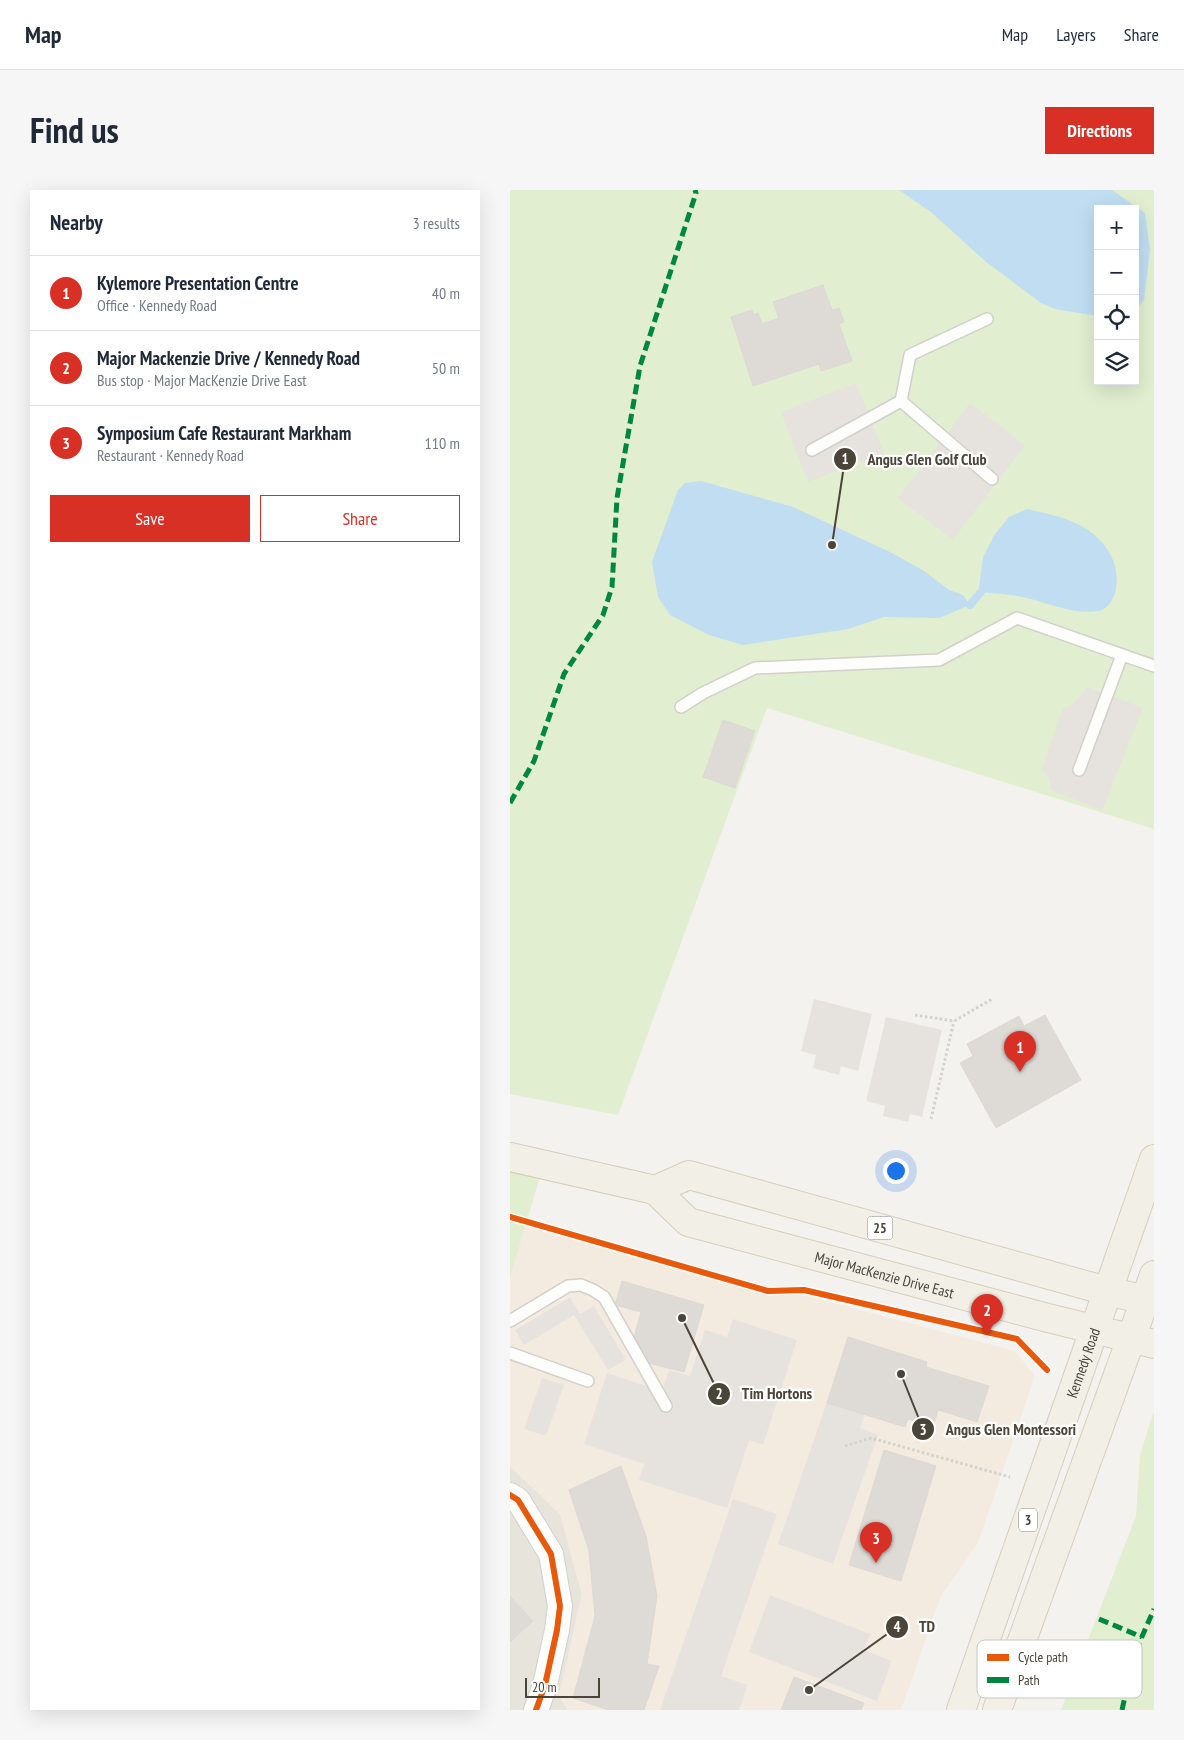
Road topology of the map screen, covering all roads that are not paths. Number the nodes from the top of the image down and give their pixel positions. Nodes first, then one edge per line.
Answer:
1 (987, 319) dead end
2 (901, 401) junction
3 (812, 450) dead end
4 (992, 478) dead end
5 (1122, 655) junction
6 (1154, 666) edge
7 (681, 707) dead end
8 (1079, 770) dead end
9 (510, 1157) edge
10 (1154, 1159) edge
11 (655, 1190) junction
12 (1107, 1290) junction
13 (1151, 1292) edge
14 (510, 1321) edge
15 (1093, 1330) junction
16 (1142, 1342) edge
17 (510, 1354) edge
18 (588, 1381) dead end
19 (666, 1406) dead end
20 (510, 1495) edge
21 (985, 1640) edge
22 (1025, 1640) edge
23 (977, 1664) edge
24 (1002, 1698) edge
25 (536, 1710) edge
26 (961, 1710) edge
27 (997, 1710) edge

1 - 2 lane
2 - 3 lane
2 - 4 lane
5 - 6 lane
5 - 7 lane
5 - 8 lane
9 - 11 main road
10 - 12 main road, Kennedy Road / 3
11 - 12 main road, 25
11 - 15 main road, Major MacKenzie Drive East
12 - 13 main road, 25
12 - 15 main road, Kennedy Road / 3
13 - 16 main road
14 - 19 lane
15 - 16 main road, Major MacKenzie Drive East
15 - 21 main road, Kennedy Road / 3
16 - 22 main road
17 - 18 lane
20 - 25 street
23 - 26 main road, Kennedy Road / 3
24 - 27 main road

